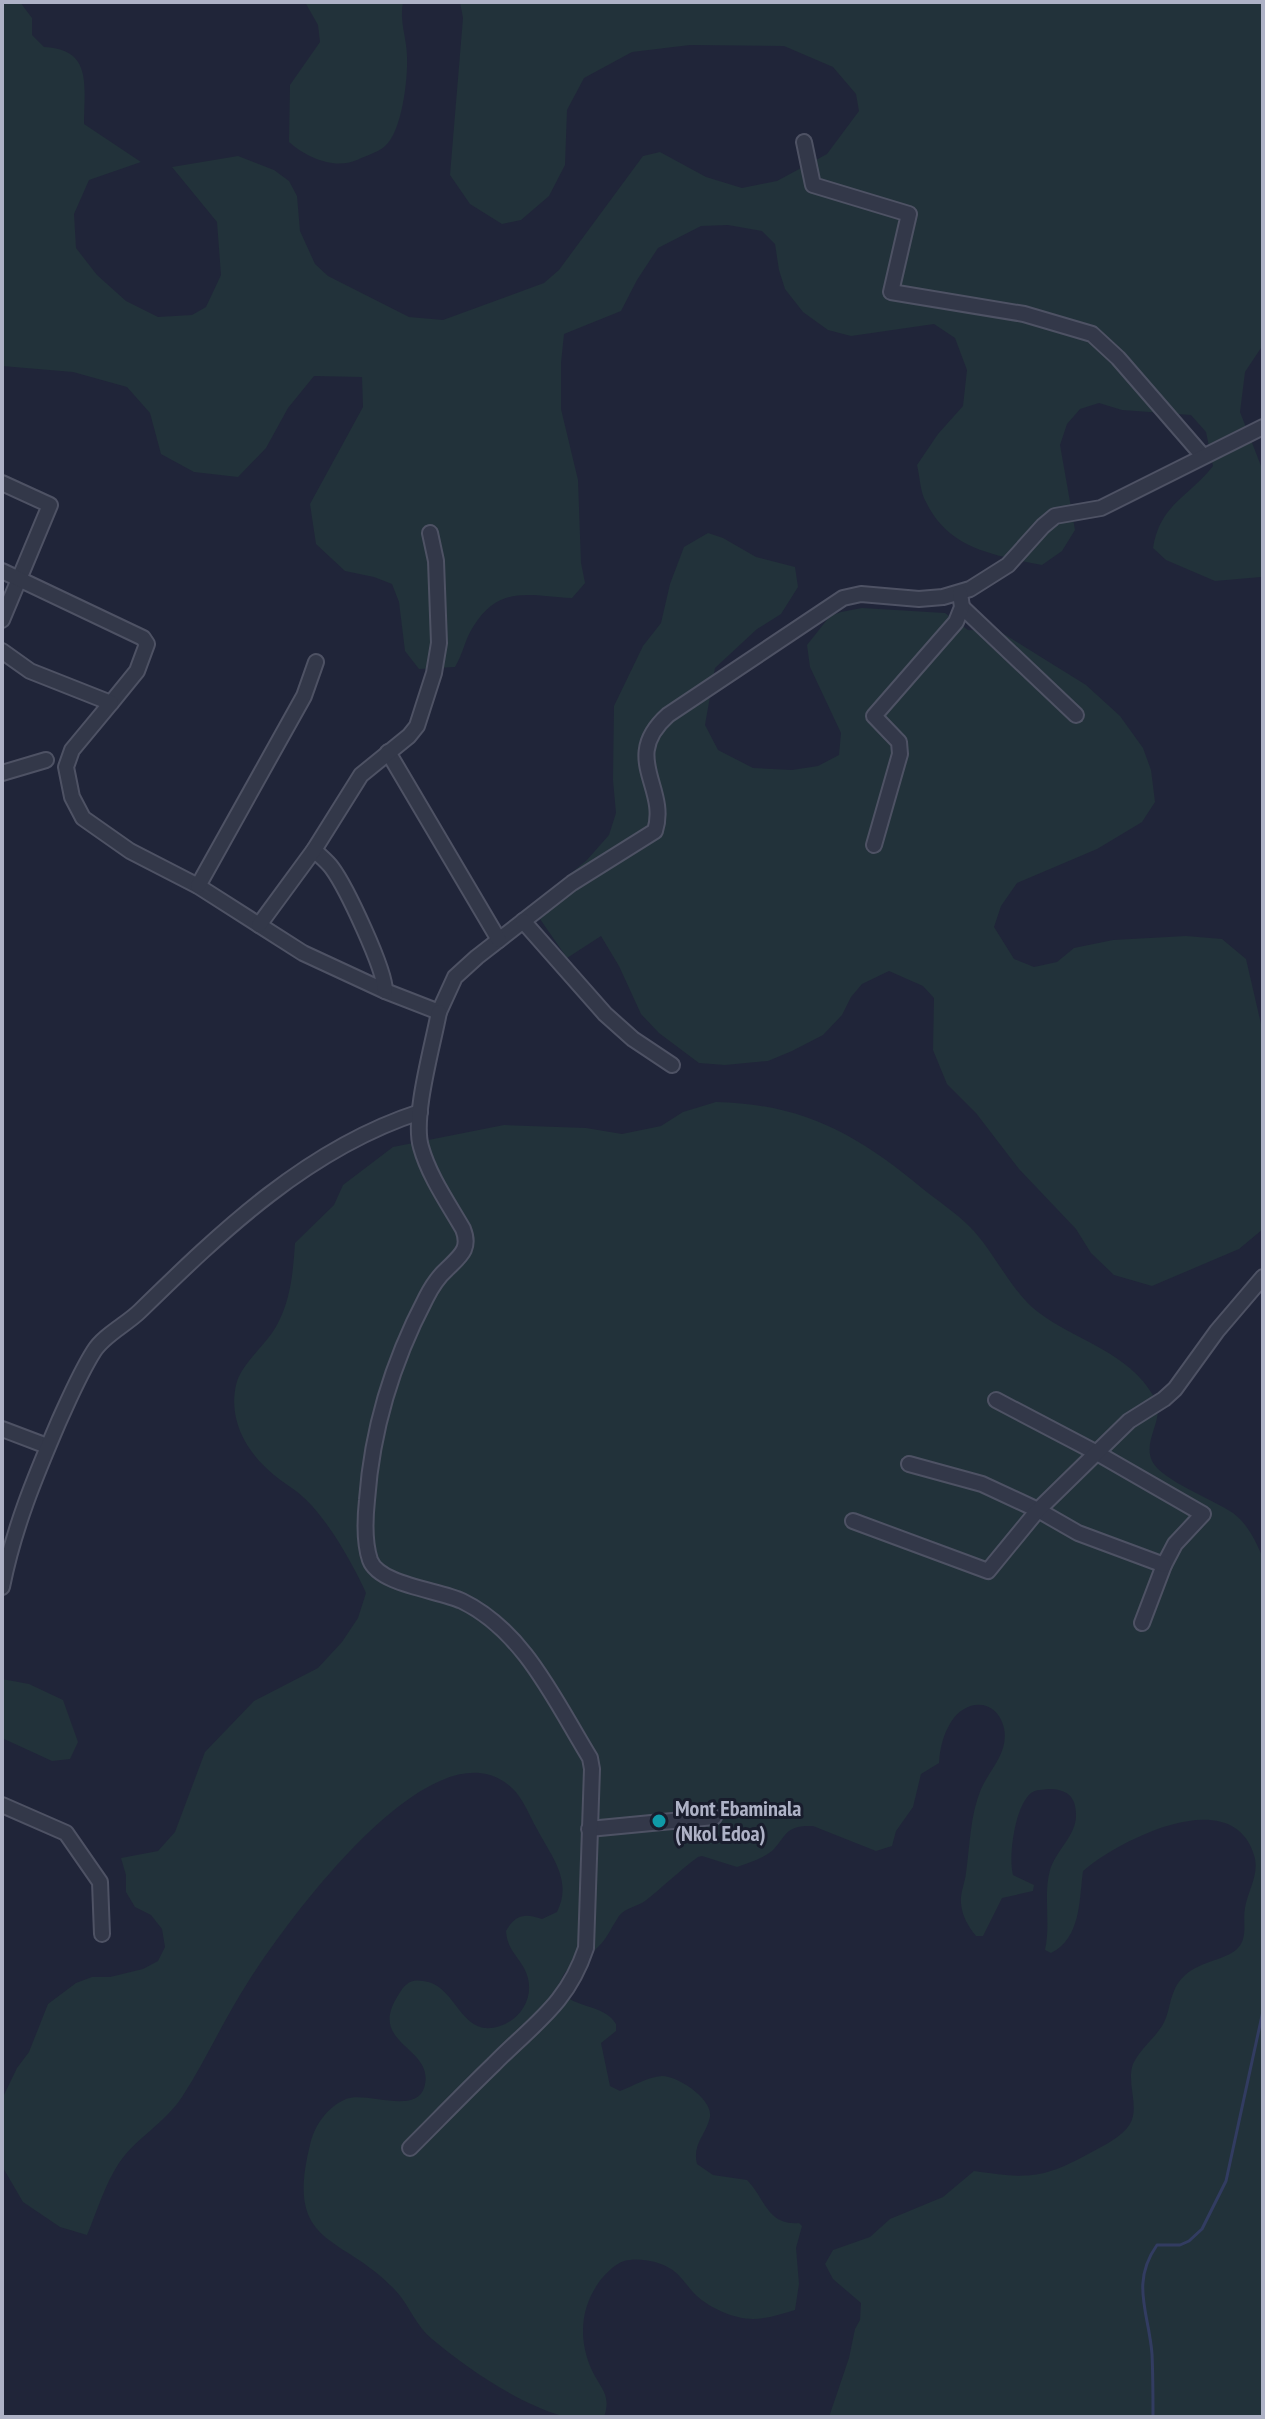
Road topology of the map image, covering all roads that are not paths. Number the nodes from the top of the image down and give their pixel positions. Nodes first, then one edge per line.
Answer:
1 (804, 142) dead end
2 (1263, 427) edge
3 (1203, 456) junction
4 (2, 483) edge
5 (430, 533) dead end
6 (2, 571) edge
7 (19, 579) junction
8 (961, 600) junction
9 (2, 620) edge
10 (2, 651) edge
11 (316, 662) dead end
12 (111, 703) junction
13 (1076, 715) dead end
14 (388, 752) junction
15 (46, 760) dead end
16 (2, 773) edge
17 (874, 845) dead end
18 (314, 850) junction
19 (198, 886) junction
20 (523, 921) junction
21 (259, 925) junction
22 (499, 940) junction
23 (385, 991) junction
24 (439, 1012) junction
25 (672, 1065) dead end
26 (420, 1112) junction
27 (1263, 1277) edge
28 (996, 1400) dead end
29 (2, 1429) edge
30 (47, 1446) junction
31 (1097, 1453) junction
32 (909, 1464) dead end
33 (1038, 1510) junction
34 (853, 1521) dead end
35 (7, 1538) edge
36 (1164, 1565) junction
37 (2, 1587) edge
38 (1142, 1623) dead end
39 (2, 1805) edge
40 (714, 1817) dead end
41 (589, 1829) junction
42 (102, 1934) dead end
43 (410, 2148) dead end

1 - 3 street
2 - 3 street
3 - 8 street
4 - 7 street
5 - 14 street
6 - 7 street
7 - 9 street
7 - 12 street
8 - 13 street
8 - 17 street
8 - 20 street
10 - 12 street
11 - 19 street
12 - 19 street
14 - 18 street
14 - 22 street
15 - 16 street
18 - 21 street
18 - 23 street
19 - 21 street
20 - 22 street
20 - 25 street
21 - 23 street
22 - 24 street
23 - 24 street
24 - 26 street
26 - 30 street
26 - 41 street
27 - 31 street
28 - 31 street
29 - 30 street
30 - 35 street
31 - 33 street
31 - 36 street
32 - 33 street
33 - 34 street
33 - 36 street
35 - 37 street
36 - 38 street
39 - 42 street
40 - 41 street
41 - 43 street

